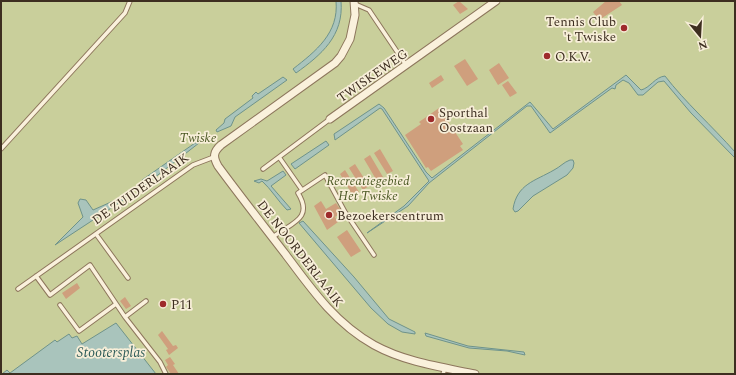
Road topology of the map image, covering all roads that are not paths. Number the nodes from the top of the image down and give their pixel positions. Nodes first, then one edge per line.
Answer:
1 (130, 1) edge
2 (496, 1) edge
3 (355, 2) edge
4 (406, 65) junction
5 (330, 119) joint
6 (1, 149) edge
7 (214, 157) junction
8 (279, 157) junction
9 (263, 169) dead end
10 (302, 190) junction
11 (96, 234) junction
12 (272, 238) junction
13 (374, 255) dead end
14 (36, 276) junction
15 (128, 278) dead end
16 (18, 289) dead end
17 (146, 301) dead end
18 (116, 304) junction
19 (60, 305) dead end
20 (125, 317) junction
21 (444, 371) edge
22 (166, 374) edge
23 (476, 374) edge

1 - 6 lane
2 - 4 street, TWISKEWEG
3 - 4 lane
3 - 7 street
4 - 5 street, TWISKEWEG
5 - 8 lane, TWISKEWEG
7 - 11 lane, DE ZUIDERLAAIK
7 - 12 street, DE NOORDERLAAIK
8 - 9 lane, TWISKEWEG
8 - 10 lane
10 - 12 lane
10 - 13 lane
11 - 14 lane, DE ZUIDERLAAIK
11 - 15 lane
12 - 21 street, DE NOORDERLAAIK
14 - 16 lane, DE ZUIDERLAAIK
14 - 18 lane
17 - 20 lane
18 - 19 lane
18 - 20 lane
20 - 22 lane
21 - 23 street, DE NOORDERLAAIK

